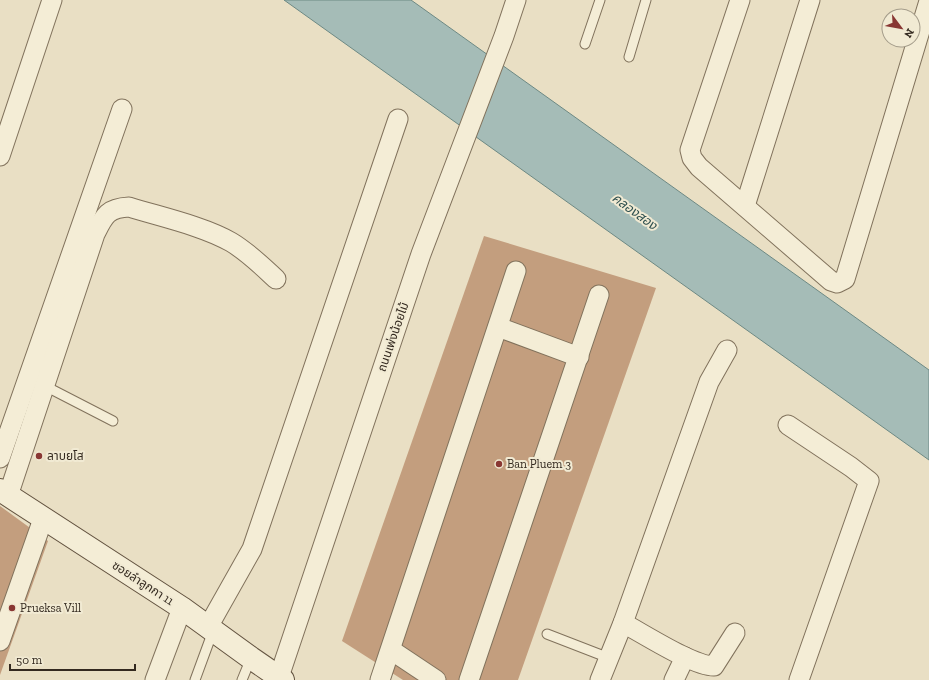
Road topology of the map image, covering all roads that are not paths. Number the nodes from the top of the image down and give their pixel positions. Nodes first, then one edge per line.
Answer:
1 (52, 0) edge
2 (516, 0) edge
3 (600, 0) edge
4 (646, 0) edge
5 (740, 0) edge
6 (810, 0) edge
7 (929, 1) edge
8 (585, 44) dead end
9 (630, 57) dead end
10 (122, 109) dead end
11 (398, 119) dead end
12 (0, 156) edge
13 (745, 206) junction
14 (516, 271) dead end
15 (276, 279) dead end
16 (599, 295) dead end
17 (498, 327) junction
18 (727, 350) dead end
19 (578, 356) junction
20 (45, 386) junction
21 (113, 421) dead end
22 (788, 425) dead end
23 (0, 458) edge
24 (4, 493) edge
25 (43, 519) junction
26 (182, 608) junction
27 (623, 623) junction
28 (211, 629) junction
29 (547, 634) dead end
30 (735, 634) dead end
31 (0, 641) edge
32 (391, 650) junction
33 (685, 657) junction
34 (251, 658) junction
35 (609, 658) junction
36 (281, 678) edge
37 (155, 680) edge
38 (195, 680) edge
39 (242, 680) edge
40 (380, 680) edge
41 (436, 680) edge
42 (469, 680) edge
43 (600, 680) edge
44 (674, 680) edge
45 (799, 680) edge

1 - 12 street
2 - 36 street, ถนนเพ่งน้อยไม้
3 - 8 lane
4 - 9 lane
5 - 13 street
6 - 13 street
7 - 13 street
10 - 23 street
11 - 28 street
14 - 17 street
15 - 20 street
16 - 19 street
17 - 19 street
17 - 32 street
18 - 27 street
19 - 42 street
20 - 21 lane
20 - 24 street
22 - 45 street
24 - 25 street, ซอยลำลูกกา 11
25 - 26 street, ซอยลำลูกกา 11
25 - 31 street
26 - 28 street, ซอยลำลูกกา 11
26 - 37 street
27 - 33 street
27 - 35 street
28 - 34 street, ซอยลำลูกกา 11
28 - 38 lane
29 - 35 lane
30 - 33 street
32 - 40 street
32 - 41 street
33 - 44 street
34 - 36 street, ซอยลำลูกกา 11
34 - 39 lane
35 - 43 street

